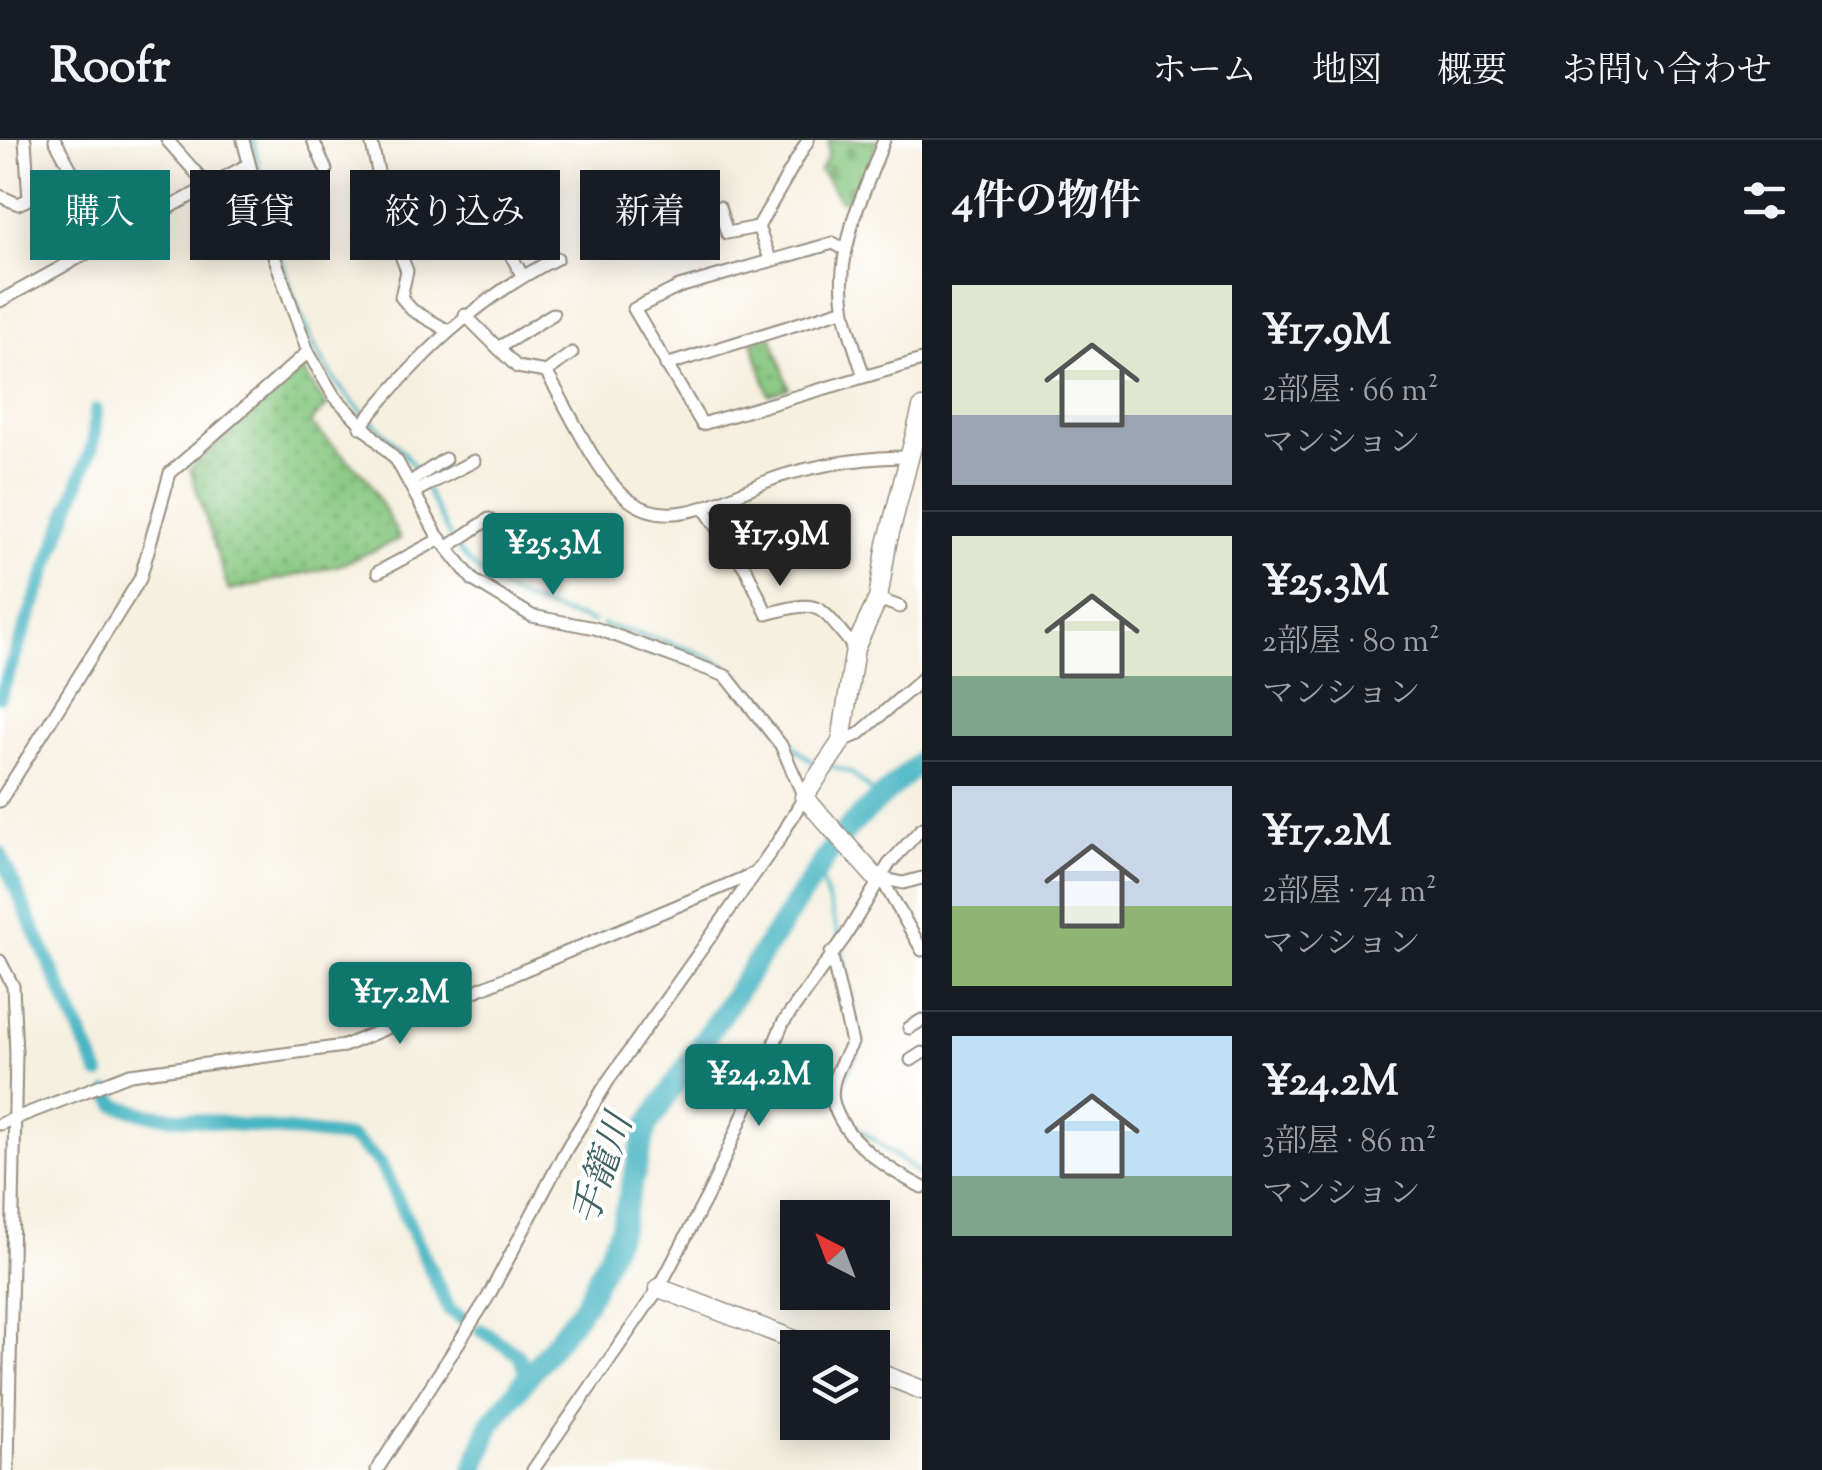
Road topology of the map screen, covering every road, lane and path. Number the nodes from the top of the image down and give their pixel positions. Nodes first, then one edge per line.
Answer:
1 (26, 140) edge
2 (55, 140) edge
3 (166, 140) edge
4 (243, 140) edge
5 (312, 140) edge
6 (371, 140) edge
7 (808, 140) edge
8 (884, 140) edge
9 (247, 164) junction
10 (71, 170) edge
11 (193, 170) edge
12 (236, 170) edge
13 (326, 170) dead end
14 (0, 196) edge
15 (720, 210) edge
16 (758, 227) junction
17 (846, 250) junction
18 (74, 260) edge
19 (514, 260) edge
20 (553, 260) edge
21 (770, 260) junction
22 (522, 275) junction
23 (0, 301) edge
24 (842, 310) junction
25 (466, 314) junction
26 (553, 314) dead end
27 (448, 330) junction
28 (498, 348) junction
29 (308, 352) junction
30 (572, 353) dead end
31 (922, 360) edge
32 (666, 365) junction
33 (546, 372) junction
34 (863, 373) junction
35 (922, 408) edge
36 (362, 425) junction
37 (910, 457) junction
38 (444, 459) dead end
39 (474, 461) dead end
40 (430, 477) junction
41 (413, 487) junction
42 (704, 508) junction
43 (489, 520) dead end
44 (444, 543) junction
45 (378, 572) dead end
46 (878, 599) junction
47 (900, 607) dead end
48 (854, 648) junction
49 (922, 679) edge
50 (840, 742) junction
51 (804, 797) junction
52 (0, 801) edge
53 (922, 828) edge
54 (753, 874) junction
55 (922, 878) edge
56 (879, 879) junction
57 (838, 946) junction
58 (922, 950) edge
59 (0, 961) edge
60 (922, 1020) edge
61 (909, 1028) dead end
62 (14, 1118) junction
63 (0, 1124) edge
64 (922, 1187) edge
65 (659, 1288) junction
66 (780, 1334) edge
67 (890, 1377) edge
68 (922, 1390) edge
69 (8, 1470) edge
70 (377, 1470) edge
71 (533, 1470) edge

1 - 14 street
2 - 10 street
3 - 11 street
4 - 9 street
5 - 13 street
6 - 27 street
7 - 16 street
8 - 17 street
9 - 12 street
9 - 29 street
15 - 16 street
16 - 21 street
17 - 21 street
17 - 24 street
18 - 23 street
19 - 22 street
20 - 22 street
21 - 32 street
22 - 25 street
24 - 32 street
24 - 34 street
25 - 27 street
25 - 28 street
26 - 28 street
27 - 36 street
28 - 33 street
29 - 36 street
29 - 52 street
30 - 33 street
31 - 34 street
32 - 34 street
33 - 42 street
35 - 37 street
36 - 41 street
37 - 42 street
37 - 46 street
38 - 40 street
39 - 40 street
40 - 41 street
41 - 44 street
42 - 48 street
43 - 44 street
44 - 45 street
44 - 51 street
46 - 47 street
46 - 48 street
48 - 50 street
49 - 50 street
50 - 51 street
51 - 54 street
51 - 56 street
53 - 56 street
54 - 62 street
54 - 70 street
55 - 56 street
56 - 57 street
56 - 58 street
57 - 64 street
57 - 65 street
59 - 62 street
60 - 61 street
62 - 63 street
62 - 69 street
65 - 66 street
65 - 71 street
67 - 68 street

